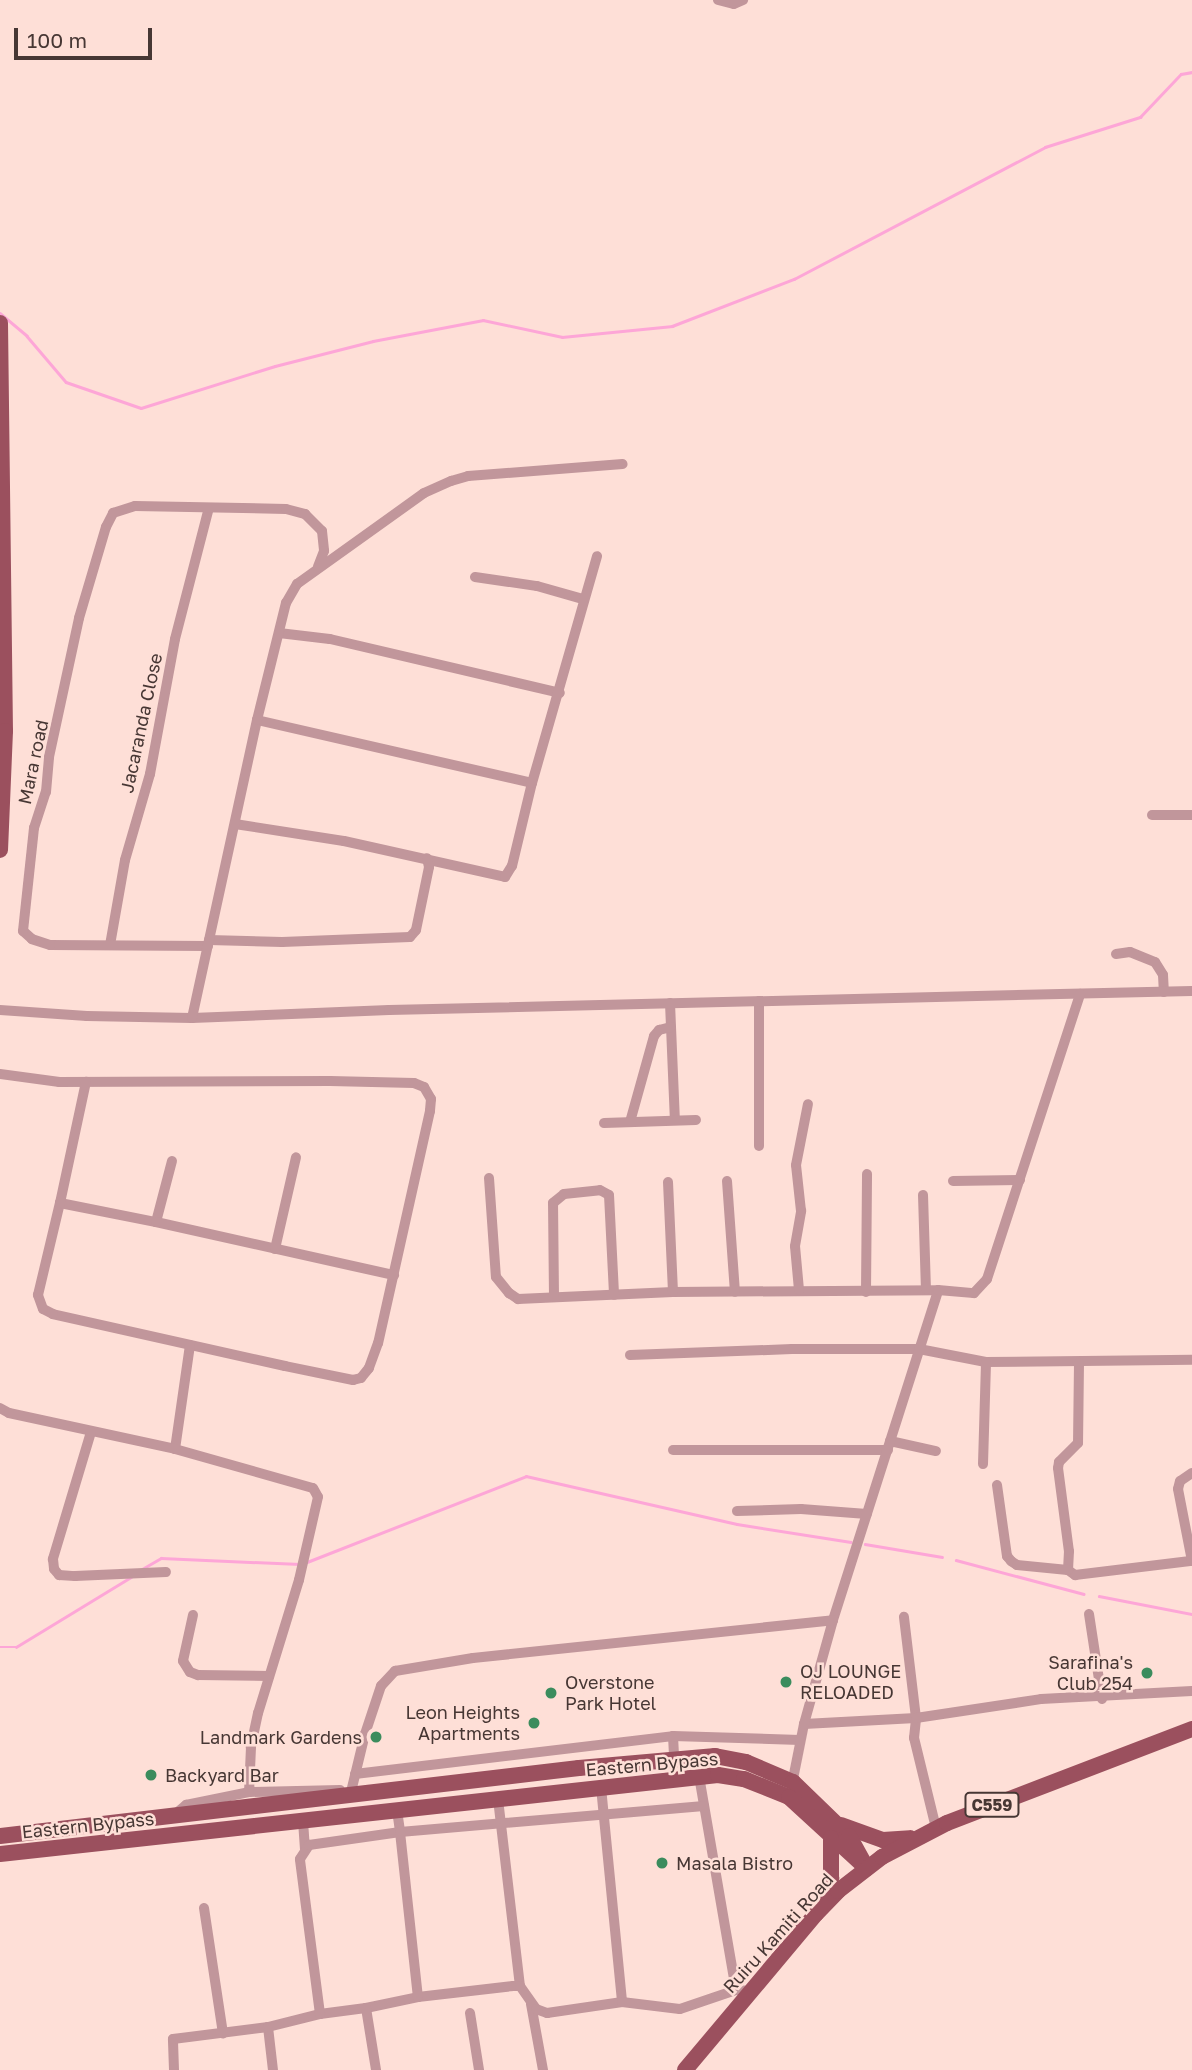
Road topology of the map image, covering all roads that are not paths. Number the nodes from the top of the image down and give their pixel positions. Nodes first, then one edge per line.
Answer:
1 (718, 0) edge
2 (743, 0) edge
3 (0, 323) edge
4 (0, 335) edge
5 (623, 464) dead end
6 (209, 508) junction
7 (597, 556) dead end
8 (318, 567) junction
9 (475, 577) dead end
10 (583, 599) junction
11 (279, 633) junction
12 (560, 693) junction
13 (257, 720) junction
14 (532, 783) junction
15 (1192, 815) edge
16 (1152, 816) dead end
17 (235, 824) junction
18 (0, 850) edge
19 (427, 858) junction
20 (209, 943) junction
21 (110, 945) junction
22 (1116, 954) dead end
23 (1192, 991) edge
24 (1164, 992) junction
25 (1080, 994) junction
26 (758, 1001) junction
27 (670, 1003) junction
28 (0, 1010) edge
29 (192, 1018) junction
30 (671, 1027) junction
31 (0, 1074) edge
32 (86, 1082) junction
33 (808, 1104) dead end
34 (675, 1120) junction
35 (696, 1120) dead end
36 (630, 1122) junction
37 (604, 1123) dead end
38 (760, 1146) dead end
39 (296, 1157) dead end
40 (172, 1161) dead end
41 (867, 1174) dead end
42 (489, 1178) dead end
43 (1020, 1180) junction
44 (727, 1181) dead end
45 (953, 1181) dead end
46 (668, 1182) dead end
47 (923, 1195) dead end
48 (60, 1203) junction
49 (156, 1222) junction
50 (275, 1249) junction
51 (394, 1275) junction
52 (926, 1289) junction
53 (799, 1290) junction
54 (938, 1290) junction
55 (674, 1292) junction
56 (735, 1292) junction
57 (866, 1292) junction
58 (614, 1295) junction
59 (554, 1297) junction
60 (190, 1345) junction
61 (919, 1349) junction
62 (630, 1356) dead end
63 (1192, 1360) edge
64 (986, 1362) junction
65 (1079, 1363) junction
66 (0, 1408) edge
67 (91, 1432) junction
68 (889, 1446) junction
69 (175, 1449) junction
70 (673, 1450) dead end
71 (936, 1451) dead end
72 (983, 1464) dead end
73 (1192, 1473) edge
74 (997, 1485) dead end
75 (737, 1511) dead end
76 (867, 1514) junction
77 (1191, 1561) edge
78 (1068, 1570) junction
79 (166, 1572) dead end
80 (1089, 1614) dead end
81 (193, 1615) dead end
82 (904, 1617) dead end
83 (833, 1620) junction
84 (269, 1676) junction
85 (1192, 1691) edge
86 (1102, 1699) junction
87 (916, 1718) junction
88 (1192, 1720) edge
89 (804, 1724) junction
90 (1192, 1729) edge
91 (673, 1736) junction
92 (800, 1740) junction
93 (674, 1757) junction
94 (488, 1758) junction
95 (355, 1774) junction
96 (1069, 1775) junction
97 (699, 1776) junction
98 (489, 1779) junction
99 (601, 1787) junction
100 (791, 1789) junction
101 (250, 1792) junction
102 (351, 1793) junction
103 (498, 1798) junction
104 (473, 1801) junction
105 (704, 1806) junction
106 (397, 1810) junction
107 (604, 1815) junction
108 (172, 1818) junction
109 (303, 1821) junction
110 (502, 1822) junction
111 (475, 1825) junction
112 (936, 1828) junction
113 (834, 1830) junction
114 (400, 1832) junction
115 (0, 1836) edge
116 (915, 1837) junction
117 (305, 1849) junction
118 (0, 1854) edge
119 (867, 1868) junction
120 (204, 1908) dead end
121 (816, 1914) junction
122 (520, 1986) junction
123 (744, 1991) junction
124 (418, 1997) junction
125 (622, 2002) junction
126 (531, 2003) junction
127 (366, 2008) junction
128 (470, 2013) dead end
129 (320, 2014) junction
130 (268, 2027) junction
131 (223, 2034) junction
132 (174, 2070) edge
133 (273, 2070) edge
134 (376, 2070) edge
135 (478, 2070) edge
136 (543, 2070) edge
137 (685, 2070) edge

1 - 2 street
3 - 4 main road
4 - 18 main road
5 - 8 street
6 - 8 street
6 - 21 street, Jacaranda Close
6 - 21 street, Mara road
7 - 10 street
8 - 11 street
9 - 10 street
10 - 12 street
11 - 12 street
11 - 13 street
12 - 14 street
13 - 14 street
13 - 17 street
14 - 19 street
15 - 16 street
17 - 19 street
17 - 20 street
19 - 20 street, Mara road
20 - 21 street, Mara road
20 - 29 street
22 - 24 street
23 - 24 street
24 - 25 street
25 - 26 street
25 - 43 street
26 - 27 street
26 - 38 street
27 - 29 street
27 - 30 street
28 - 29 street
30 - 34 street
30 - 36 street
31 - 32 street
32 - 48 street
32 - 51 street
33 - 53 street
34 - 35 street
34 - 36 street
36 - 37 street
39 - 50 street
40 - 49 street
41 - 57 street
42 - 59 street
43 - 45 street
43 - 54 street
44 - 56 street
46 - 55 street
47 - 52 street
48 - 49 street
48 - 60 street
49 - 50 street
50 - 51 street
51 - 60 street
52 - 54 street
52 - 57 street
53 - 56 street
53 - 57 street
54 - 61 street
55 - 56 street
55 - 58 street
58 - 59 street
58 - 59 street
60 - 69 street
61 - 62 street
61 - 64 street
61 - 68 street
63 - 65 street
64 - 65 street
64 - 72 street
65 - 78 street
66 - 67 street
67 - 69 street
67 - 79 street
68 - 70 street
68 - 71 street
68 - 76 street
69 - 84 street
73 - 77 street
74 - 78 street
75 - 76 street
76 - 83 street
77 - 78 street
80 - 86 street
81 - 84 street
82 - 87 street
83 - 89 street
83 - 95 street
84 - 101 street
85 - 86 street
86 - 87 street
87 - 89 street
87 - 112 street
88 - 96 main road, Ruiru Kamiti Road / C559
89 - 92 street
90 - 96 main road, Ruiru Kamiti Road / C559
91 - 92 street
91 - 93 street
91 - 94 street
92 - 100 street
93 - 98 main road, Eastern Bypass
93 - 100 main road, Eastern Bypass
94 - 95 street
94 - 98 street
95 - 102 street
96 - 112 main road, Ruiru Kamiti Road / C559
97 - 99 main road, Eastern Bypass
97 - 100 main road, Eastern Bypass
97 - 105 street
98 - 102 main road, Eastern Bypass
99 - 103 main road, Eastern Bypass
99 - 107 street
100 - 113 main road, Eastern Bypass
101 - 102 street
101 - 108 street
102 - 108 main road, Eastern Bypass
103 - 104 main road, Eastern Bypass
103 - 110 street
104 - 106 main road, Eastern Bypass
104 - 111 street
105 - 107 street
105 - 123 street
106 - 109 main road, Eastern Bypass
106 - 114 street
107 - 110 street
107 - 125 street
108 - 115 main road, Eastern Bypass
109 - 117 street
109 - 118 main road, Eastern Bypass
110 - 111 street
110 - 122 street
111 - 114 street
112 - 116 main road, Ruiru Kamiti Road / C559
113 - 116 main road
113 - 119 main road, Eastern Bypass
113 - 121 main road
114 - 117 street
114 - 124 street
116 - 119 main road, Ruiru Kamiti Road / C559
117 - 129 street
119 - 121 main road, Ruiru Kamiti Road / C559
120 - 131 street
121 - 123 main road, Ruiru Kamiti Road / C559
122 - 124 street
122 - 126 street
123 - 125 street
123 - 137 main road, Ruiru Kamiti Road / C559
124 - 127 street
125 - 126 street
126 - 136 street
127 - 129 street
127 - 134 street
128 - 135 street
129 - 130 street
130 - 131 street
130 - 133 street
131 - 132 street

